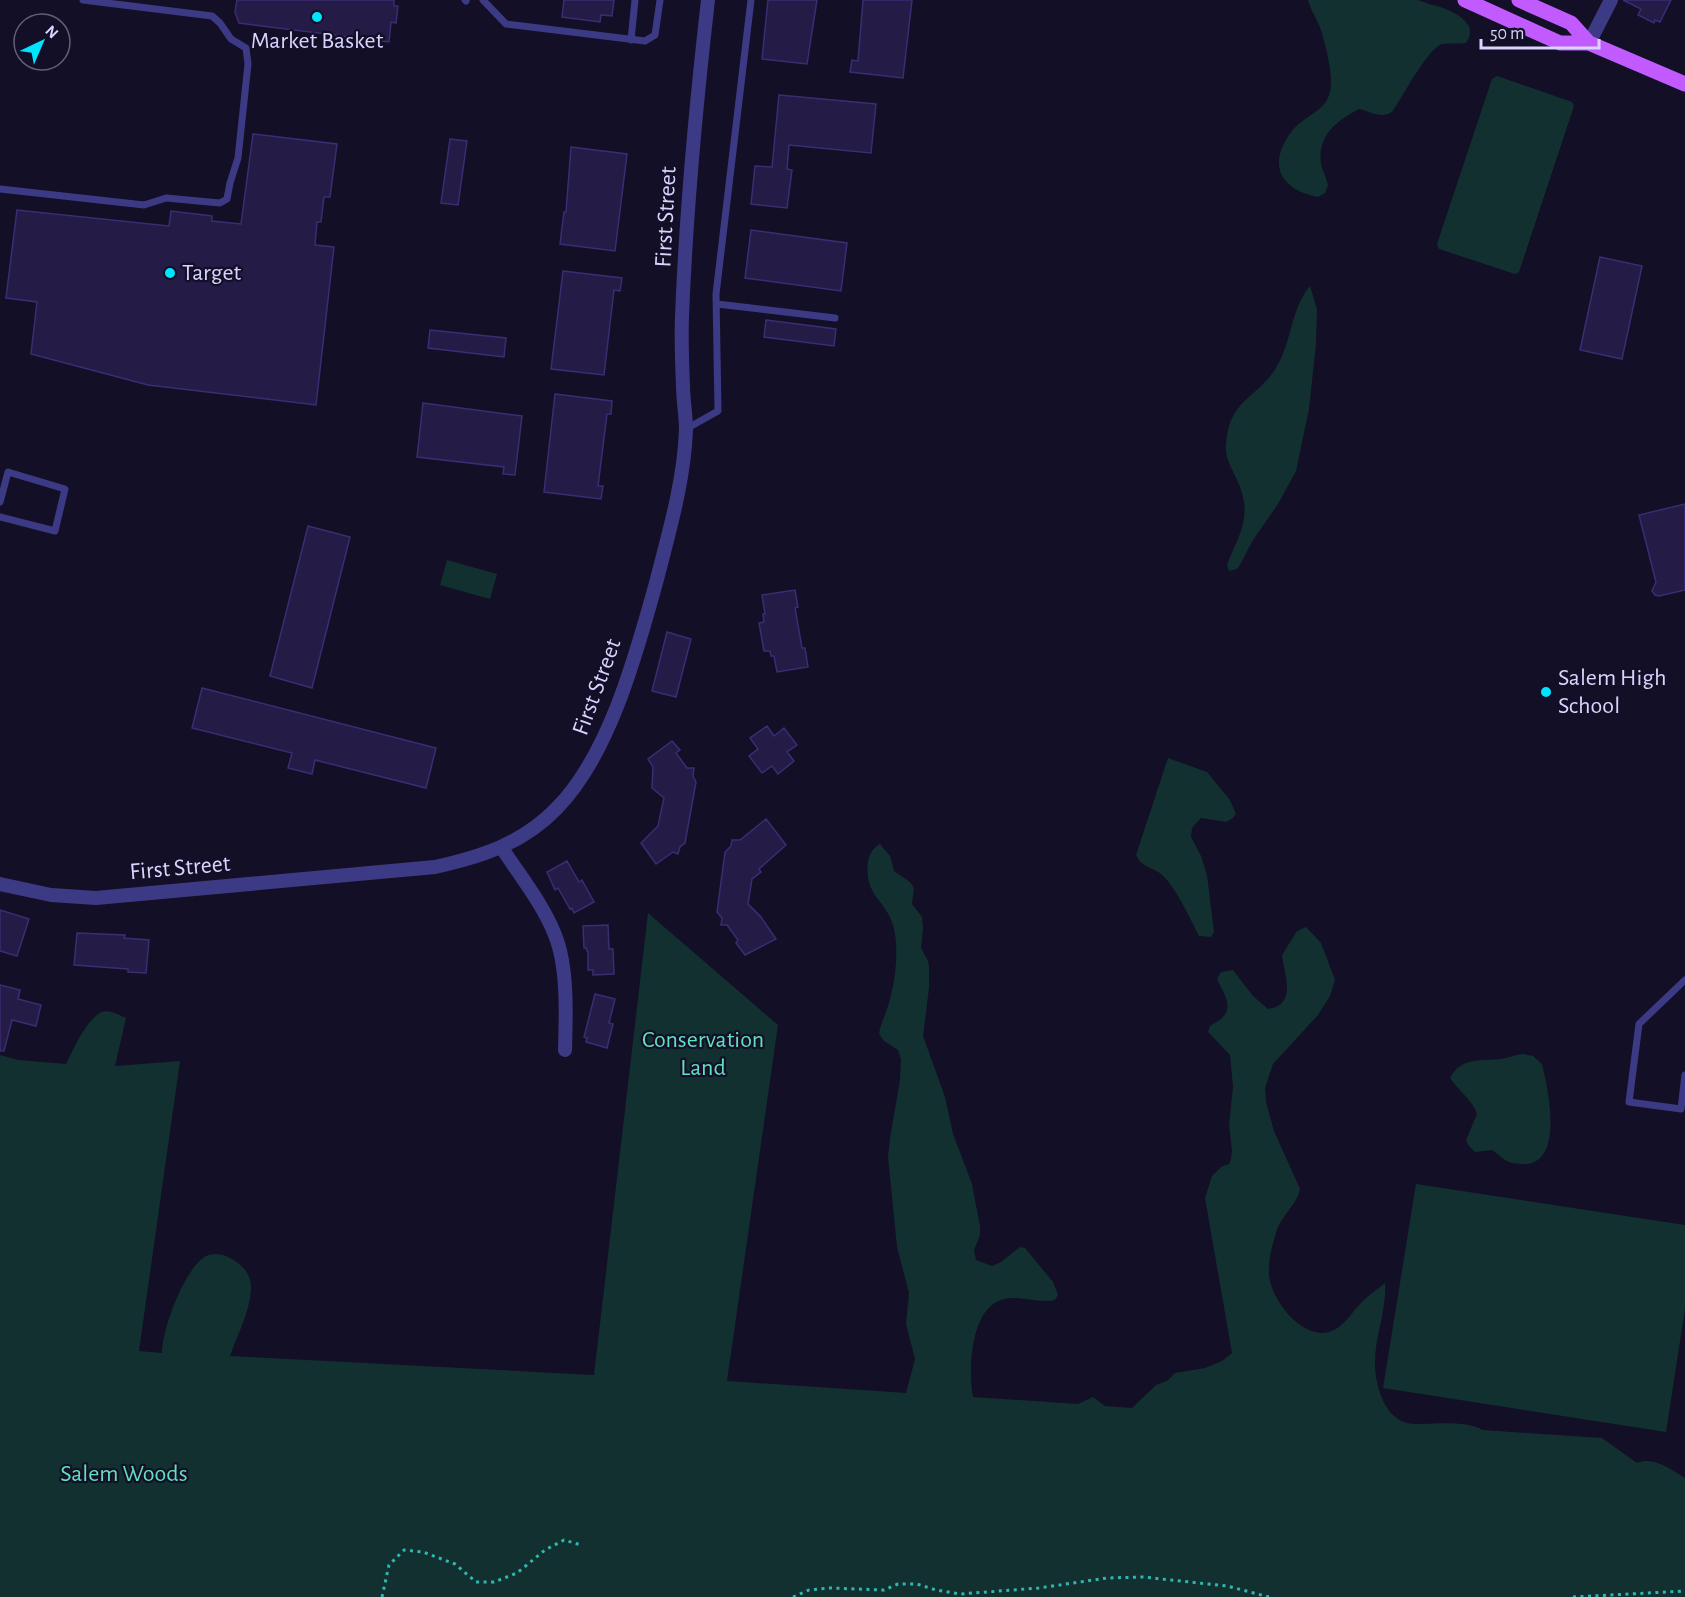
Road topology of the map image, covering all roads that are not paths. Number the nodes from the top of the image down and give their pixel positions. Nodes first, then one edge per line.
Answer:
1 (83, 0) edge
2 (483, 0) edge
3 (635, 0) edge
4 (660, 0) edge
5 (708, 0) edge
6 (751, 0) edge
7 (1465, 0) edge
8 (1519, 0) edge
9 (1611, 0) edge
10 (631, 40) junction
11 (1589, 43) junction
12 (1685, 84) edge
13 (0, 189) edge
14 (717, 304) junction
15 (835, 318) dead end
16 (686, 429) junction
17 (0, 502) edge
18 (0, 517) edge
19 (502, 848) junction
20 (0, 884) edge
21 (1685, 980) edge
22 (565, 1050) dead end
23 (1685, 1075) edge

1 - 13 lane
2 - 10 lane
3 - 10 lane
4 - 10 lane
5 - 16 street, First Street
6 - 14 lane
7 - 11 main road
8 - 11 main road
9 - 11 street
11 - 12 main road
14 - 15 lane
14 - 16 lane
16 - 19 street, First Street
17 - 18 lane
19 - 20 street, First Street
19 - 22 street
21 - 23 lane

